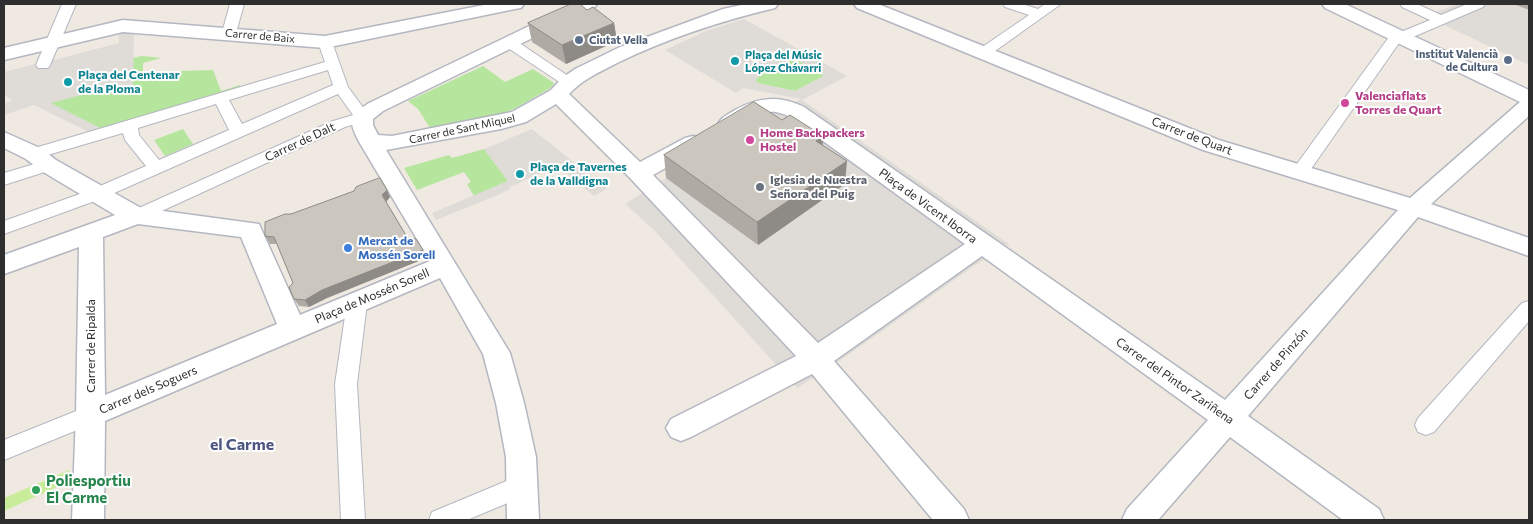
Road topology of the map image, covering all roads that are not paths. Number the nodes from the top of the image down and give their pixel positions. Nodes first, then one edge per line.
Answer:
1 (69, 4) edge
2 (237, 4) edge
3 (515, 4) edge
4 (588, 4) edge
5 (769, 4) edge
6 (863, 4) edge
7 (1010, 4) edge
8 (1054, 4) edge
9 (1331, 4) edge
10 (1407, 4) edge
11 (1478, 4) edge
12 (1039, 14) junction
13 (1440, 20) junction
14 (229, 33) junction
15 (1399, 37) junction
16 (325, 42) junction
17 (51, 43) junction
18 (510, 43) junction
19 (983, 53) junction
20 (4, 54) edge
21 (43, 64) dead end
22 (332, 64) junction
23 (341, 87) junction
24 (564, 88) junction
25 (220, 97) junction
26 (1529, 98) edge
27 (1529, 105) edge
28 (362, 117) junction
29 (130, 125) junction
30 (238, 132) junction
31 (4, 139) edge
32 (369, 140) junction
33 (41, 159) junction
34 (156, 167) junction
35 (1300, 172) junction
36 (638, 173) junction
37 (4, 179) edge
38 (97, 194) junction
39 (1414, 207) junction
40 (136, 216) junction
41 (4, 228) edge
42 (91, 232) junction
43 (982, 244) junction
44 (1529, 247) edge
45 (4, 264) edge
46 (445, 265) junction
47 (357, 303) junction
48 (1529, 308) edge
49 (293, 330) junction
50 (816, 359) junction
51 (91, 414) junction
52 (1228, 418) junction
53 (1426, 425) dead end
54 (681, 428) dead end
55 (4, 450) edge
56 (521, 486) junction
57 (88, 520) edge
58 (353, 520) edge
59 (442, 520) edge
60 (523, 520) edge
61 (953, 520) edge
62 (1138, 520) edge
63 (1368, 520) edge

1 - 17 street
2 - 14 street
3 - 16 street, Carrer de Baix
4 - 18 street, Carrer de Dalt
5 - 24 street, Carrer de Sant Miquel
6 - 19 street, Carrer de Quart
7 - 12 street
8 - 12 street
9 - 15 street
10 - 13 street
11 - 13 street
12 - 19 street
13 - 15 street
14 - 16 street, Carrer de Baix
14 - 17 street, Carrer de Baix
15 - 26 street
15 - 35 street
16 - 22 street
17 - 20 street, Carrer de Baix
17 - 21 street
18 - 24 street
18 - 28 street, Carrer de Dalt
19 - 35 street, Carrer de Quart
22 - 23 street
22 - 25 street
23 - 28 street
23 - 30 street
24 - 32 street, Carrer de Sant Miquel
24 - 36 street
25 - 29 street
25 - 30 street
27 - 39 street, Carrer de Pinzón
28 - 32 street, Plaça de Mossén Sorell
28 - 40 street, Carrer de Dalt
29 - 33 street
29 - 34 street
30 - 34 street
31 - 33 street
32 - 46 street, Plaça de Mossén Sorell
33 - 37 street
33 - 38 street
34 - 38 street
35 - 39 street, Carrer de Quart
36 - 43 street, Plaça de Vicent Iborra
36 - 50 street
38 - 40 street
38 - 41 street
39 - 44 street, Carrer de Quart
39 - 52 street, Carrer de Pinzón
40 - 42 street, Carrer de Dalt
40 - 49 street
42 - 45 street, Carrer de Dalt
42 - 51 street, Carrer de Ripalda
43 - 50 street, Plaça de Vicent Iborra
43 - 52 street, Carrer del Pintor Zariñena
46 - 47 street, Plaça de Mossén Sorell
46 - 56 street
47 - 49 street, Plaça de Mossén Sorell
47 - 58 street
48 - 53 street
49 - 51 street, Carrer dels Soguers
50 - 54 street, Plaça de Vicent Iborra
50 - 61 street
51 - 55 street, Carrer dels Soguers
51 - 57 street, Carrer de Ripalda
52 - 62 street, Carrer de Pinzón
52 - 63 street, Carrer del Pintor Zariñena
56 - 59 street
56 - 60 street

